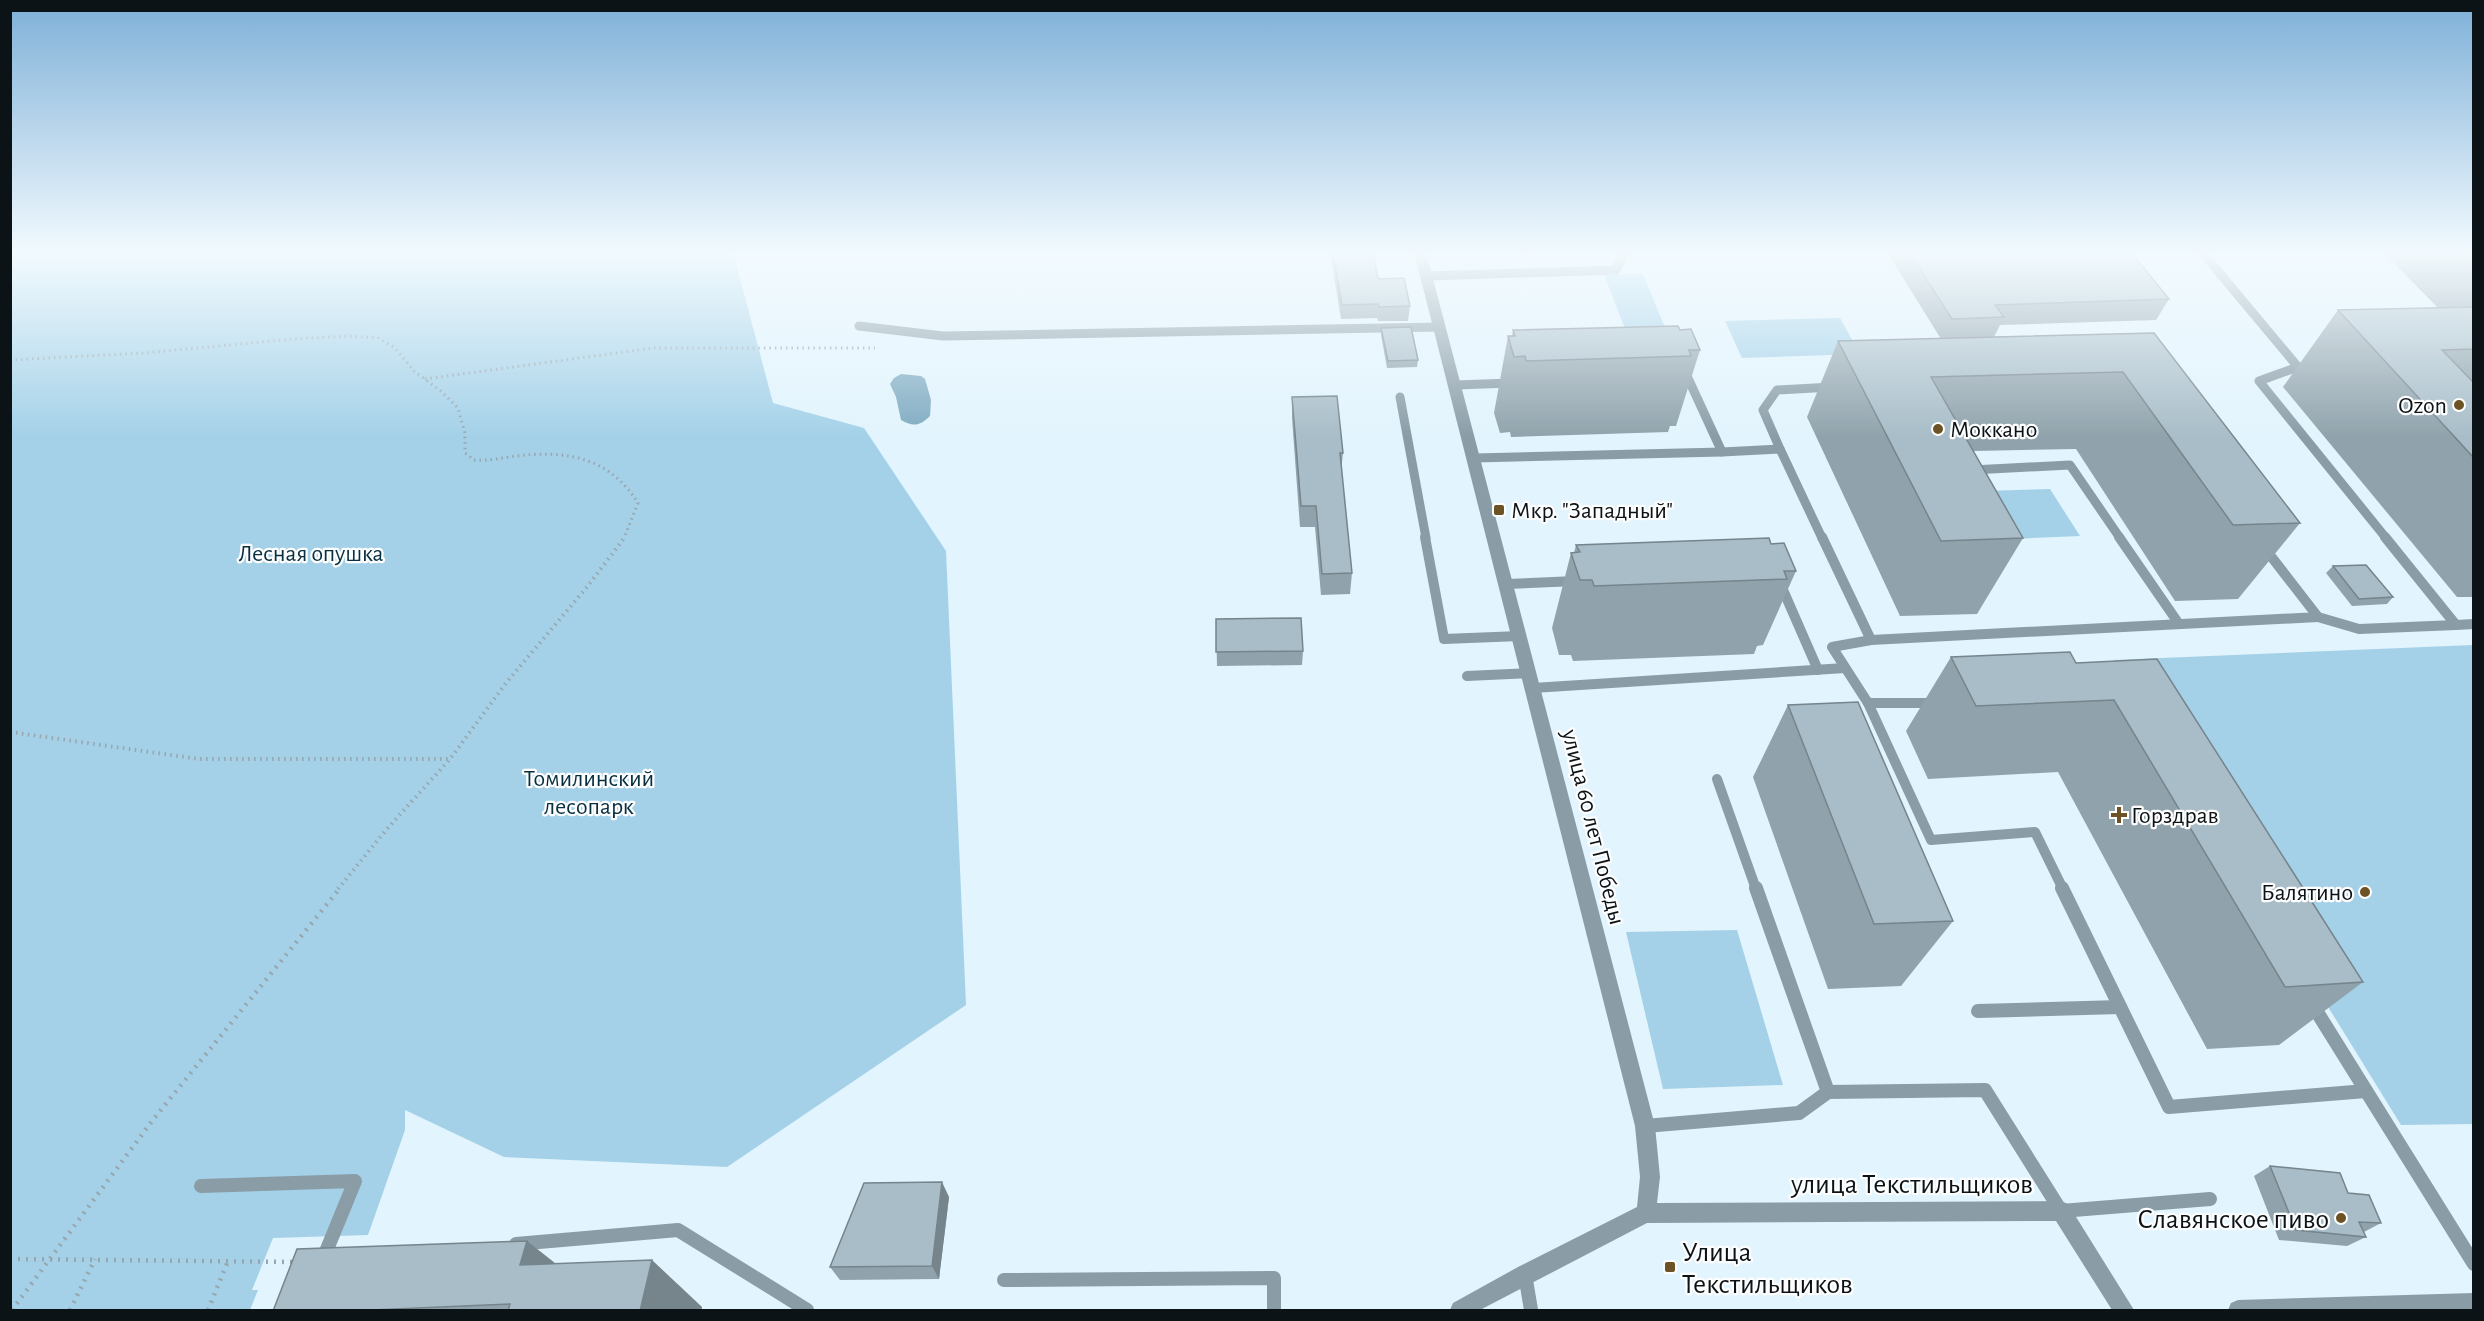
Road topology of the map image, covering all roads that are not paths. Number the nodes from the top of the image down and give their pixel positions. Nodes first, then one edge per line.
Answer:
1 (1437, 314) edge
2 (2253, 314) edge
3 (859, 326) dead end
4 (1440, 327) junction
5 (2298, 367) junction
6 (2309, 367) dead end
7 (1675, 376) edge
8 (1521, 382) edge
9 (1456, 385) junction
10 (1845, 386) edge
11 (1400, 397) dead end
12 (1780, 449) junction
13 (1722, 452) junction
14 (1475, 458) junction
15 (1959, 471) edge
16 (2253, 533) edge
17 (1775, 569) edge
18 (1588, 580) edge
19 (1507, 584) junction
20 (2318, 617) junction
21 (2179, 624) junction
22 (2474, 624) edge
23 (2456, 625) junction
24 (1520, 636) junction
25 (1871, 640) junction
26 (1845, 668) junction
27 (1818, 670) junction
28 (1467, 676) dead end
29 (1532, 680) junction
30 (1949, 702) dead end
31 (1868, 703) junction
32 (1717, 779) dead end
33 (2304, 991) edge
34 (2120, 1007) junction
35 (1978, 1011) dead end
36 (2366, 1091) junction
37 (1827, 1092) junction
38 (1645, 1126) junction
39 (201, 1186) dead end
40 (2210, 1198) dead end
41 (2061, 1211) junction
42 (1646, 1214) junction
43 (500, 1246) edge
44 (2474, 1264) edge
45 (324, 1265) edge
46 (1525, 1274) junction
47 (1004, 1280) dead end
48 (2474, 1303) edge
49 (807, 1311) edge
50 (1274, 1311) edge
51 (1460, 1311) edge
52 (1531, 1311) edge
53 (2124, 1311) edge
54 (2238, 1311) edge

1 - 4 street, улица 60 лет Победы
2 - 5 lane
3 - 4 lane
4 - 9 street, улица 60 лет Победы
5 - 6 lane
5 - 23 lane
7 - 13 lane
8 - 9 lane
9 - 14 street, улица 60 лет Победы
10 - 12 lane
11 - 24 lane
12 - 13 lane
12 - 25 lane
13 - 14 lane
14 - 19 street, улица 60 лет Победы
15 - 21 lane
16 - 20 lane
17 - 27 lane
18 - 19 lane
19 - 24 street, улица 60 лет Победы
20 - 21 lane
20 - 23 lane
21 - 25 lane
22 - 23 lane
24 - 29 street, улица 60 лет Победы
25 - 26 lane
26 - 27 lane
26 - 31 lane
27 - 29 lane
28 - 29 lane
29 - 38 street, улица 60 лет Победы
30 - 31 lane
31 - 34 lane
32 - 37 lane
33 - 36 lane
34 - 35 lane
34 - 36 lane
36 - 44 lane
37 - 38 lane
37 - 41 lane
38 - 42 street, улица 60 лет Победы
39 - 45 lane
40 - 41 lane
41 - 42 street, улица Текстильщиков
41 - 53 street, улица Текстильщиков
42 - 46 street
43 - 49 lane
46 - 51 street
46 - 52 lane
47 - 50 lane
48 - 54 street

